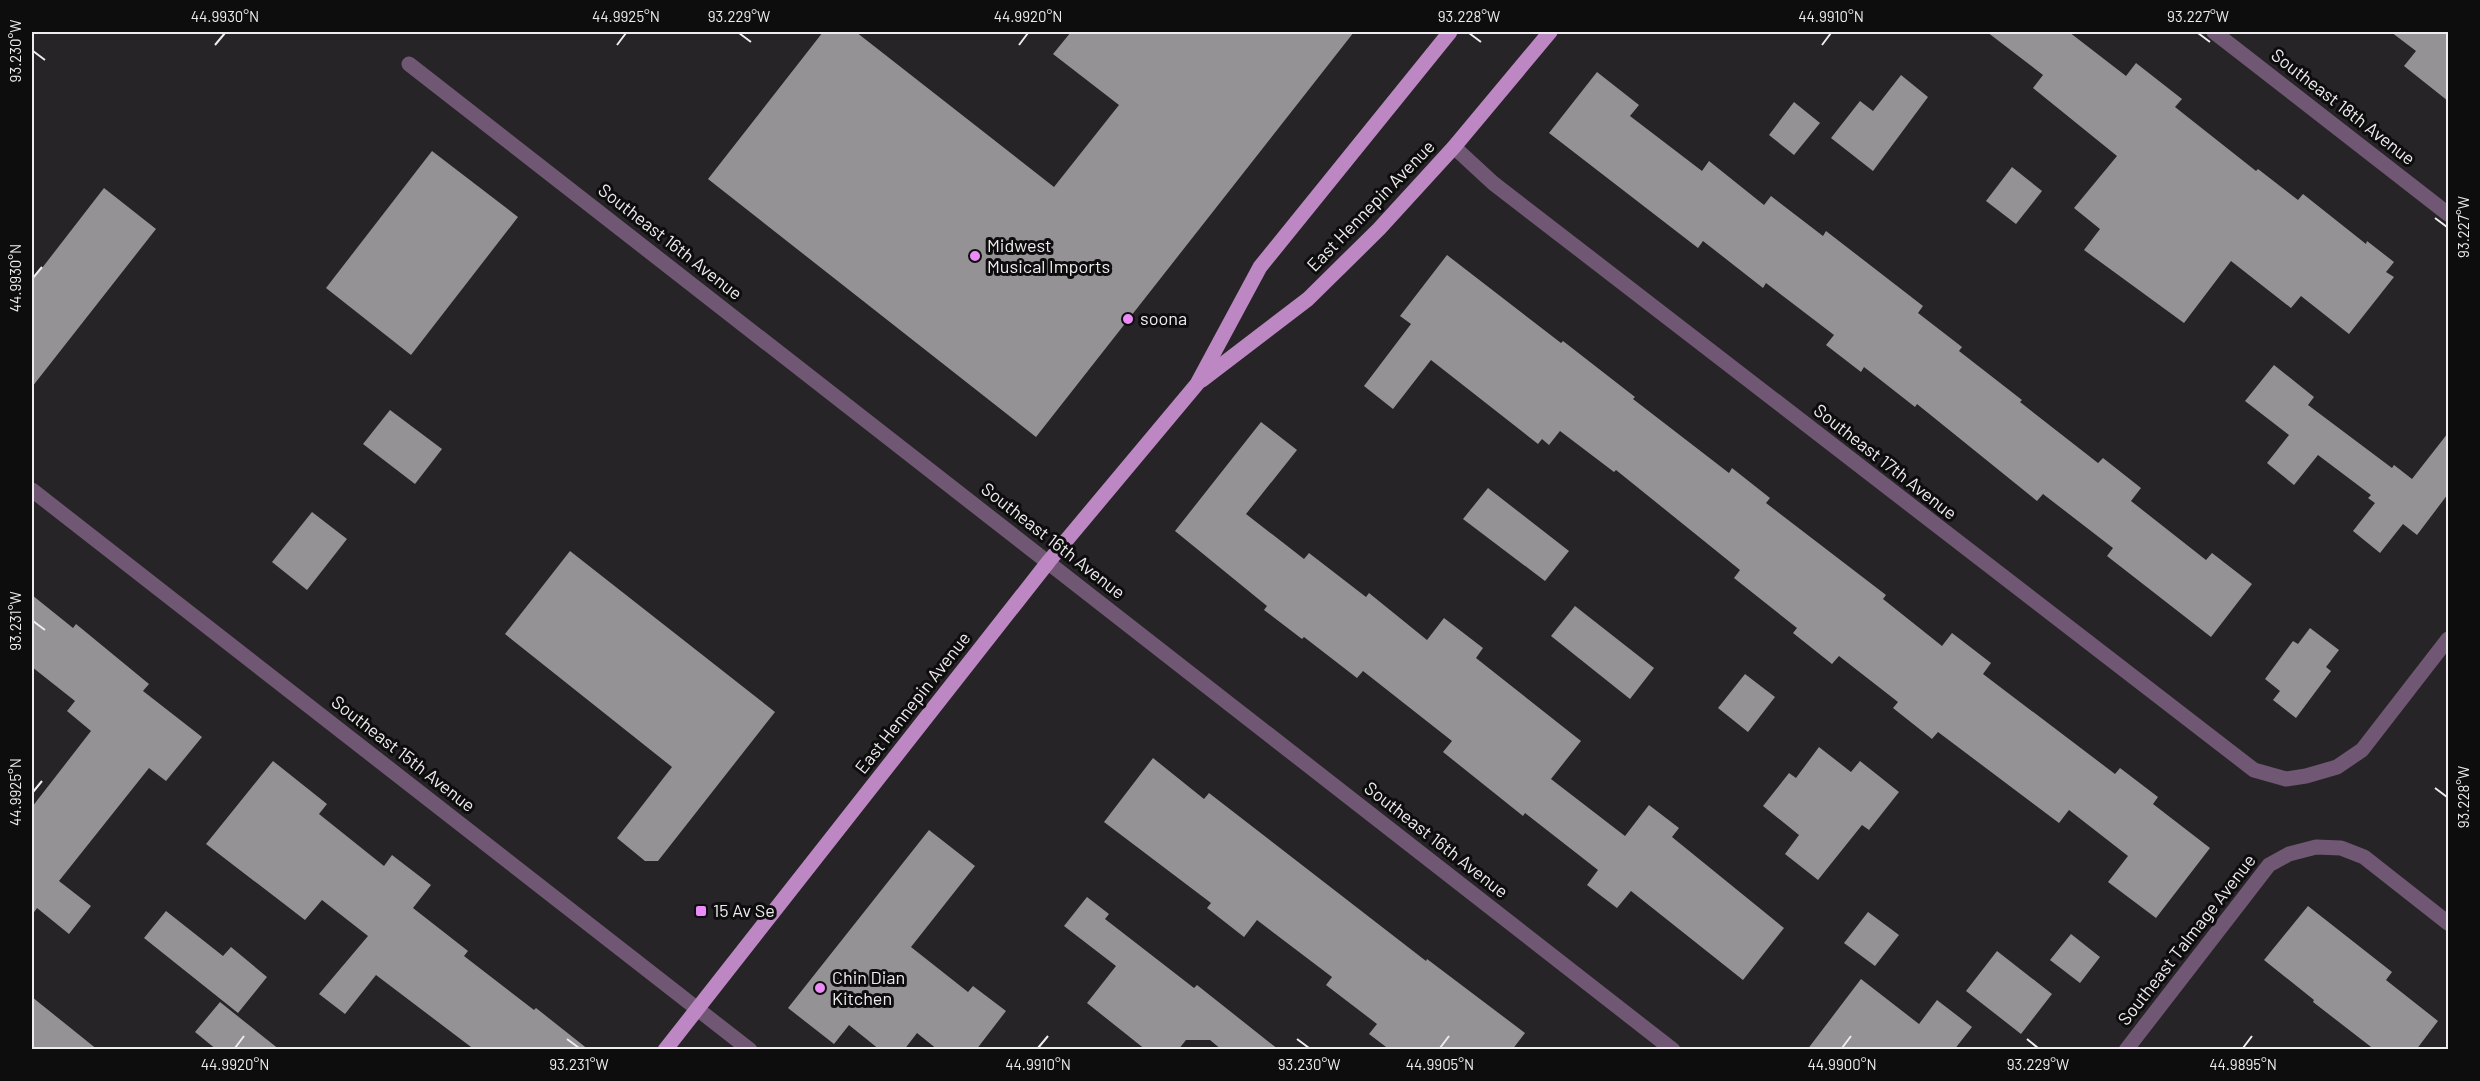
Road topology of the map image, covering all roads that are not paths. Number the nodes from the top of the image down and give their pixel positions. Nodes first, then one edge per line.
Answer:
1 (1450, 32) edge
2 (1550, 32) edge
3 (2214, 32) edge
4 (409, 64) dead end
5 (1454, 147) junction
6 (2448, 214) edge
7 (1197, 384) junction
8 (32, 490) edge
9 (1049, 561) junction
10 (2448, 639) edge
11 (2448, 923) edge
12 (698, 1008) junction
13 (665, 1050) edge
14 (750, 1050) edge
15 (1673, 1050) edge
16 (2126, 1050) edge

1 - 7 main road, East Hennepin Avenue
2 - 5 main road, East Hennepin Avenue
3 - 6 street, Southeast 18th Avenue
4 - 9 street, Southeast 16th Avenue
5 - 7 main road, East Hennepin Avenue
5 - 10 street, Southeast 17th Avenue
7 - 9 main road, East Hennepin Avenue
8 - 12 street, Southeast 15th Avenue
9 - 12 main road, East Hennepin Avenue
9 - 15 street, Southeast 16th Avenue
11 - 16 street, Southeast Talmage Avenue
12 - 13 main road, East Hennepin Avenue
12 - 14 street, Southeast 15th Avenue

